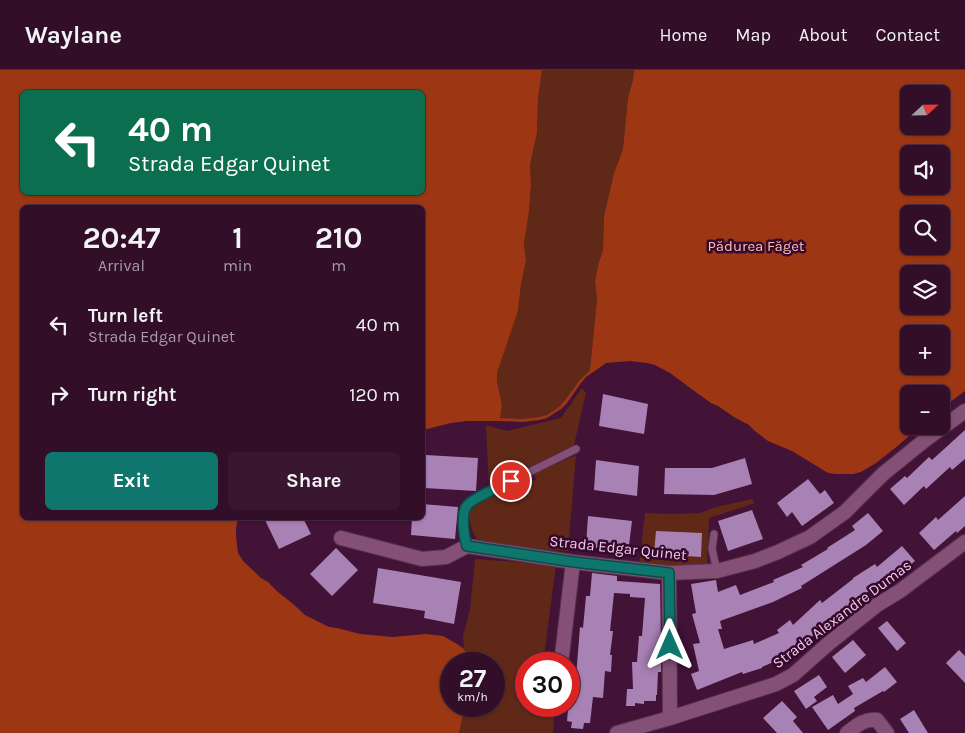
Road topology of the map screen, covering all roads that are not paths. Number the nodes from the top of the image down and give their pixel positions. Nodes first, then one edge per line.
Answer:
1 (965, 411) edge
2 (576, 449) dead end
3 (714, 534) dead end
4 (341, 538) dead end
5 (965, 542) edge
6 (467, 546) junction
7 (574, 562) junction
8 (718, 571) junction
9 (669, 573) junction
10 (563, 652) edge
11 (670, 718) junction
12 (616, 733) edge
13 (847, 733) edge
14 (887, 733) edge

1 - 8 street, Strada Edgar Quinet
2 - 6 lane
3 - 8 lane
4 - 6 street
5 - 11 street, Strada Alexandre Dumas
6 - 7 street, Strada Edgar Quinet
7 - 9 street, Strada Edgar Quinet
7 - 10 street
8 - 9 street, Strada Edgar Quinet
9 - 11 street
11 - 12 street, Strada Alexandre Dumas
13 - 14 street

